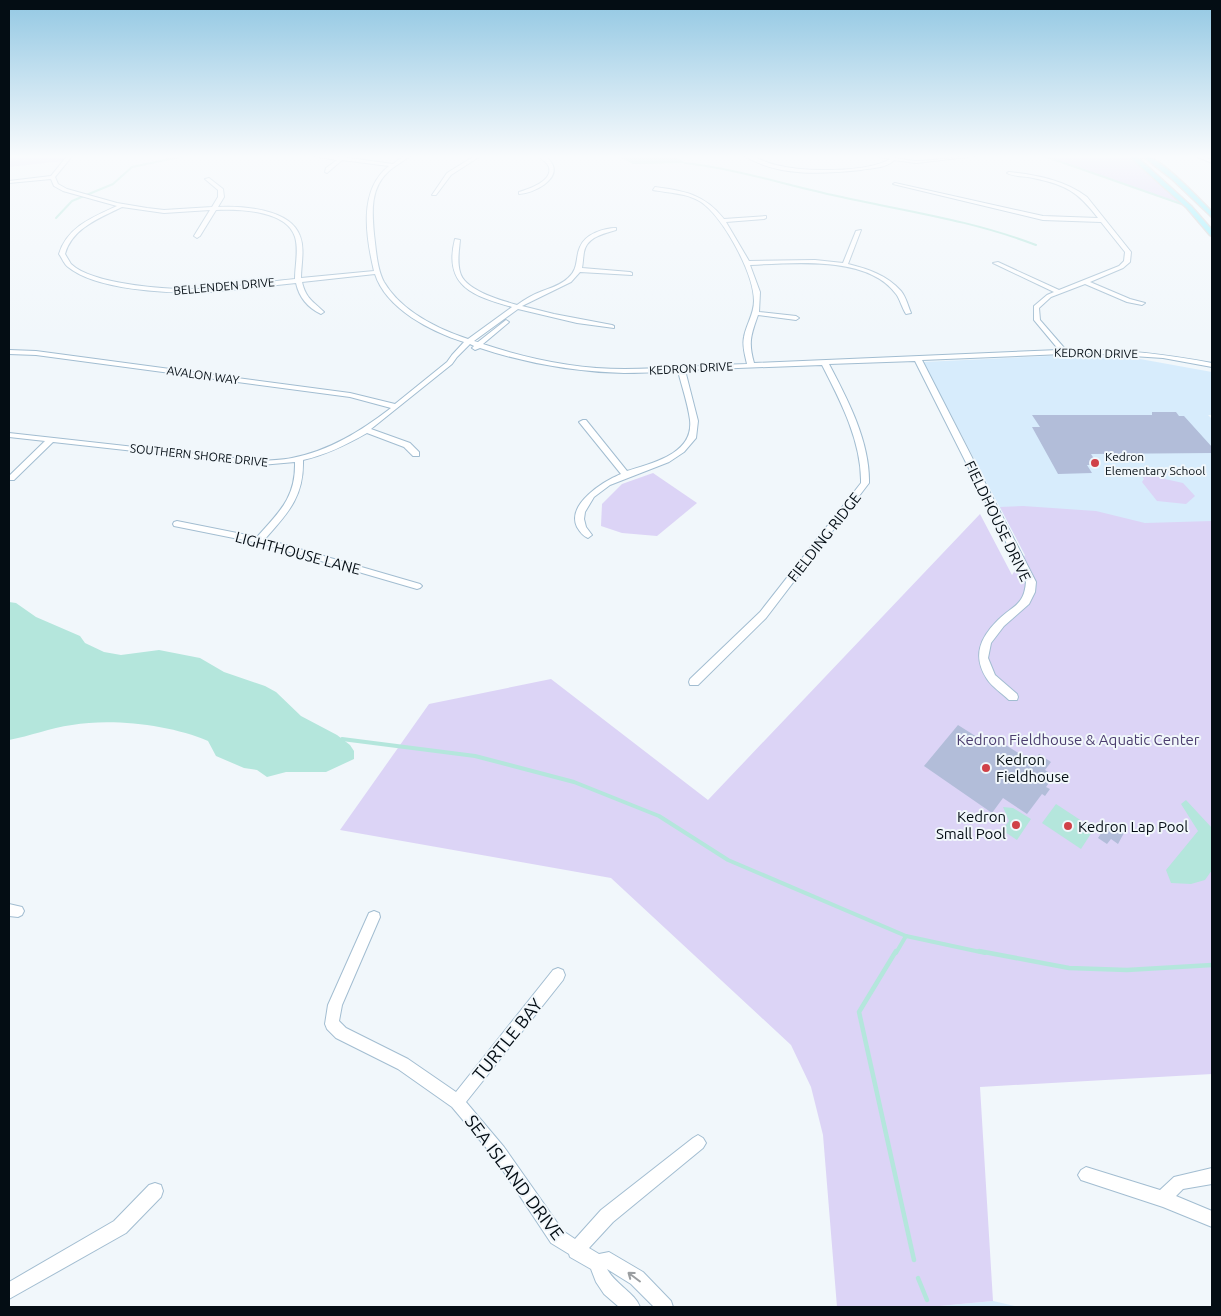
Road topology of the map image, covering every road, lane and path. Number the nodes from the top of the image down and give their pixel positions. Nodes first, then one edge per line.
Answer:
1 (102, 216) edge
2 (209, 216) edge
3 (276, 216) edge
4 (369, 216) edge
5 (717, 216) edge
6 (1036, 216) edge
7 (1099, 216) edge
8 (1198, 216) edge
9 (764, 218) dead end
10 (1102, 220) junction
11 (1202, 220) junction
12 (721, 221) junction
13 (1212, 227) edge
14 (614, 229) dead end
15 (859, 231) dead end
16 (1212, 234) edge
17 (197, 236) dead end
18 (457, 240) dead end
19 (747, 263) junction
20 (996, 263) dead end
21 (845, 265) junction
22 (377, 270) junction
23 (579, 270) junction
24 (630, 274) dead end
25 (299, 279) junction
26 (1086, 282) junction
27 (1059, 292) junction
28 (1142, 303) dead end
29 (520, 307) junction
30 (321, 312) dead end
31 (755, 313) junction
32 (908, 313) dead end
33 (796, 318) dead end
34 (612, 327) dead end
35 (470, 342) junction
36 (480, 344) junction
37 (9, 352) edge
38 (1063, 352) junction
39 (1170, 357) junction
40 (917, 358) junction
41 (1212, 360) edge
42 (450, 363) junction
43 (826, 363) junction
44 (751, 365) junction
45 (1212, 365) edge
46 (681, 369) junction
47 (396, 407) junction
48 (583, 422) dead end
49 (366, 430) junction
50 (9, 436) edge
51 (52, 440) junction
52 (416, 454) dead end
53 (299, 460) junction
54 (624, 473) junction
55 (11, 478) dead end
56 (177, 524) dead end
57 (588, 535) dead end
58 (259, 540) junction
59 (417, 586) dead end
60 (694, 682) dead end
61 (1013, 697) dead end
62 (374, 916) dead end
63 (558, 975) dead end
64 (457, 1102) junction
65 (698, 1143) dead end
66 (1086, 1175) dead end
67 (1212, 1176) edge
68 (155, 1191) dead end
69 (1162, 1199) junction
70 (1212, 1219) edge
71 (576, 1251) junction
72 (597, 1263) junction
73 (9, 1290) edge
74 (632, 1307) edge
75 (665, 1307) edge

1 - 25 street, BELLENDEN DRIVE
2 - 17 street
3 - 25 street
4 - 22 street, KEDRON DRIVE
5 - 12 street
6 - 10 street
7 - 10 street
8 - 11 main road
9 - 12 street
10 - 26 street
11 - 13 main road
11 - 16 main road
12 - 19 street
14 - 23 street
15 - 21 street
18 - 29 street
19 - 21 street
19 - 31 street
20 - 27 street
21 - 32 street
22 - 25 street, BELLENDEN DRIVE
22 - 35 street, KEDRON DRIVE
23 - 24 street
23 - 29 street
25 - 30 street
26 - 27 street
26 - 28 street
27 - 38 street
29 - 34 street
29 - 35 street, SOUTHERN SHORE DRIVE
29 - 36 street, SOUTHERN SHORE DRIVE
31 - 33 street
31 - 44 street
35 - 36 street, KEDRON DRIVE
35 - 42 street, SOUTHERN SHORE DRIVE
36 - 42 street, SOUTHERN SHORE DRIVE
36 - 46 street, KEDRON DRIVE
37 - 47 street, AVALON WAY
38 - 39 street, KEDRON DRIVE
38 - 40 street, KEDRON DRIVE
39 - 41 street, KEDRON DRIVE
39 - 45 street, KEDRON DRIVE
40 - 43 street, KEDRON DRIVE
40 - 61 street, FIELDHOUSE DRIVE
42 - 47 street, SOUTHERN SHORE DRIVE
43 - 44 street, KEDRON DRIVE
43 - 60 street, FIELDING RIDGE
44 - 46 street, KEDRON DRIVE
46 - 54 street
47 - 49 street, SOUTHERN SHORE DRIVE
48 - 54 street
49 - 52 street
49 - 53 street, SOUTHERN SHORE DRIVE
50 - 51 street, SOUTHERN SHORE DRIVE
51 - 53 street, SOUTHERN SHORE DRIVE
51 - 55 street
53 - 58 street
54 - 57 street
56 - 58 street, LIGHTHOUSE LANE
58 - 59 street, LIGHTHOUSE LANE
62 - 64 street, SEA ISLAND DRIVE
63 - 64 street, TURTLE BAY
64 - 71 street, SEA ISLAND DRIVE
65 - 71 street
66 - 69 street
67 - 69 street
68 - 73 street
69 - 70 street
71 - 72 street, SEA ISLAND DRIVE
72 - 74 street
75 -> 72 street, SEA ISLAND DRIVE

